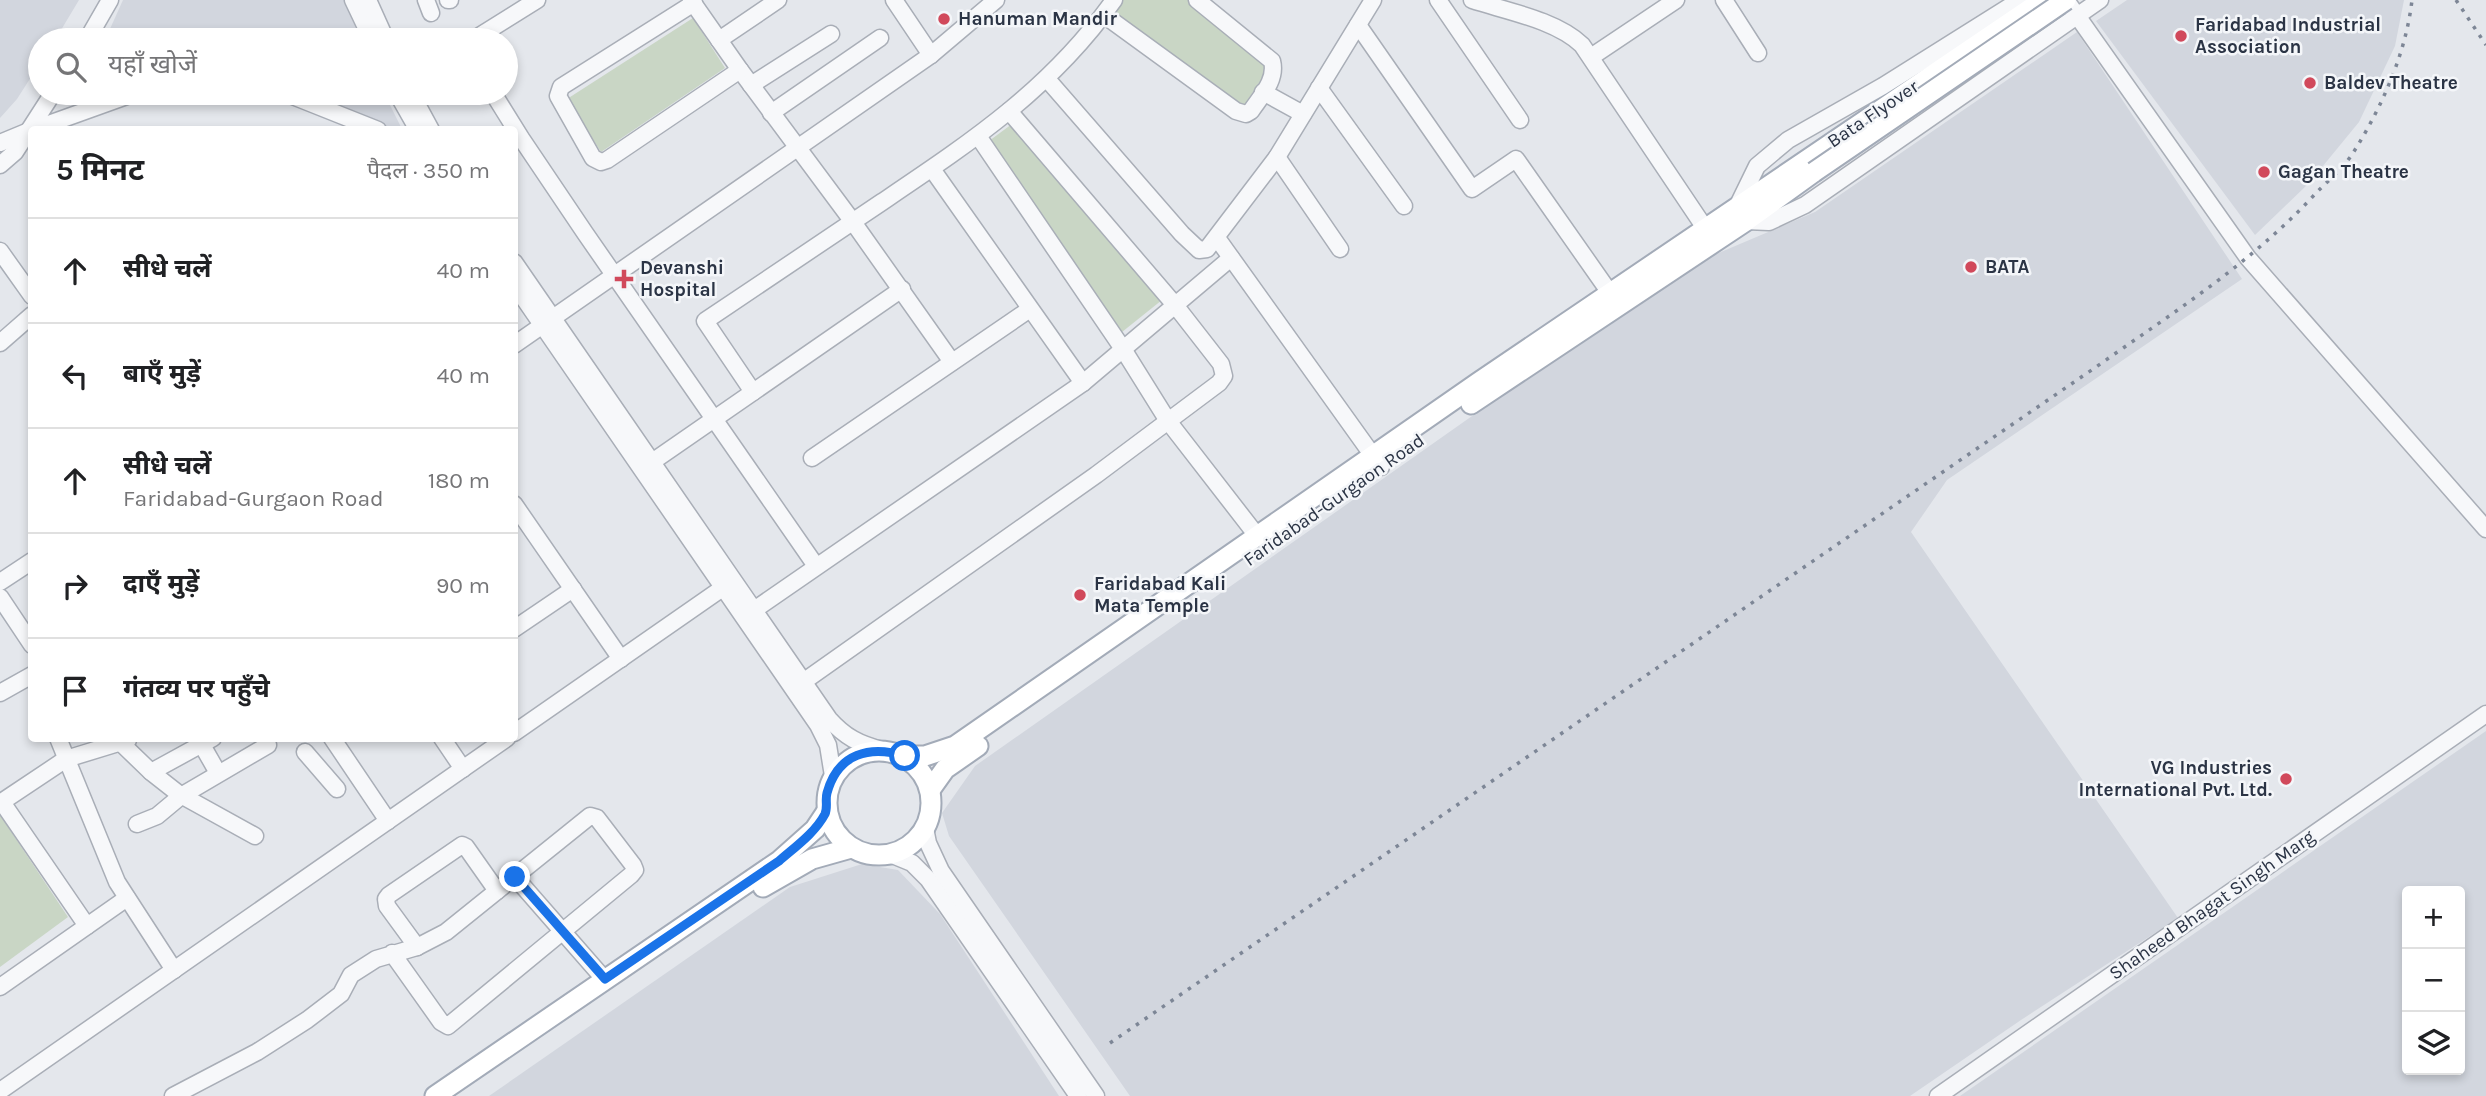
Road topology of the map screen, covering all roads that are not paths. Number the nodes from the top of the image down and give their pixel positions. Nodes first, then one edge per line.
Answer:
1 (110, 0) edge
2 (354, 0) edge
3 (368, 0) edge
4 (537, 0) edge
5 (778, 0) edge
6 (894, 0) edge
7 (996, 0) edge
8 (1114, 0) edge
9 (1197, 0) edge
10 (1373, 0) edge
11 (1438, 0) edge
12 (1472, 0) edge
13 (1676, 0) edge
14 (1724, 0) edge
15 (2021, 0) edge
16 (2043, 0) edge
17 (2100, 0) edge
18 (692, 2) edge
19 (2070, 5) edge
20 (1104, 15) junction
21 (1357, 25) junction
22 (94, 28) edge
23 (367, 28) edge
24 (381, 28) edge
25 (492, 28) edge
26 (831, 34) dead end
27 (880, 38) dead end
28 (719, 40) junction
29 (1758, 53) dead end
30 (931, 55) junction
31 (1591, 57) junction
32 (740, 70) junction
33 (1047, 79) junction
34 (751, 85) junction
35 (1319, 88) junction
36 (1263, 92) junction
37 (46, 105) edge
38 (101, 105) edge
39 (315, 105) edge
40 (404, 105) edge
41 (417, 105) edge
42 (500, 105) edge
43 (1009, 111) junction
44 (771, 113) junction
45 (1303, 114) junction
46 (1520, 120) dead end
47 (33, 126) edge
48 (42, 126) edge
49 (368, 126) edge
50 (416, 126) edge
51 (429, 126) edge
52 (514, 126) edge
53 (28, 131) edge
54 (518, 133) edge
55 (28, 134) edge
56 (978, 136) junction
57 (0, 143) edge
58 (797, 149) junction
59 (1276, 157) junction
60 (0, 165) edge
61 (1810, 165) junction
62 (932, 169) junction
63 (1404, 206) dead end
64 (1741, 214) junction
65 (853, 222) junction
66 (1710, 235) junction
67 (1217, 238) junction
68 (1340, 249) dead end
69 (0, 251) edge
70 (1231, 258) junction
71 (518, 269) edge
72 (614, 275) junction
73 (518, 288) edge
74 (902, 289) junction
75 (28, 290) edge
76 (1610, 293) junction
77 (1175, 305) junction
78 (1030, 309) junction
79 (28, 318) edge
80 (547, 321) junction
81 (518, 342) edge
82 (0, 343) edge
83 (1123, 349) junction
84 (952, 362) junction
85 (1083, 383) junction
86 (753, 392) junction
87 (713, 419) junction
88 (1168, 421) junction
89 (812, 458) dead end
90 (652, 462) junction
91 (1377, 462) junction
92 (518, 510) edge
93 (2486, 529) edge
94 (1258, 537) junction
95 (28, 564) edge
96 (816, 566) junction
97 (0, 582) edge
98 (724, 587) junction
99 (573, 589) junction
100 (0, 597) edge
101 (754, 610) junction
102 (518, 626) edge
103 (28, 639) edge
104 (621, 659) junction
105 (28, 677) edge
106 (803, 682) junction
107 (0, 694) edge
108 (2486, 713) edge
109 (518, 730) edge
110 (60, 742) edge
111 (123, 742) edge
112 (127, 742) edge
113 (202, 742) edge
114 (204, 742) edge
115 (335, 742) edge
116 (445, 742) edge
117 (501, 742) edge
118 (268, 745) dead end
119 (882, 750) junction
120 (305, 752) dead end
121 (905, 756) junction
122 (66, 759) junction
123 (463, 769) junction
124 (151, 772) junction
125 (218, 773) junction
126 (833, 776) junction
127 (361, 782) junction
128 (930, 790) junction
129 (181, 796) junction
130 (1, 802) edge
131 (827, 811) junction
132 (388, 821) junction
133 (137, 824) dead end
134 (925, 828) junction
135 (255, 836) dead end
136 (851, 848) junction
137 (890, 854) junction
138 (515, 877) junction
139 (498, 891) junction
140 (127, 898) junction
141 (87, 926) junction
142 (563, 932) junction
143 (417, 947) junction
144 (392, 953) junction
145 (174, 970) junction
146 (605, 979) junction
147 (0, 987) edge
148 (0, 1091) edge
149 (173, 1096) edge
150 (435, 1096) edge
151 (457, 1096) edge
152 (1078, 1096) edge
153 (1096, 1096) edge
154 (1938, 1096) edge

1 - 22 street
2 - 23 street
3 - 24 street
4 - 25 street
5 - 28 street
6 - 30 street
7 - 30 street
8 - 20 street
9 - 36 street
10 - 21 street
11 - 46 street
12 - 31 street
13 - 31 street
14 - 29 street
15 - 64 street
16 - 61 main road, Bata Flyover
17 - 19 street
18 - 28 street
18 - 32 street
19 - 61 main road, Bata Flyover, bridge
19 - 64 street
19 - 93 street
20 - 33 street
20 - 36 street
21 - 35 street
21 - 76 street
26 - 34 street
27 - 44 street
28 - 32 street
30 - 58 street
31 - 66 street
32 - 34 street
33 - 43 street
33 - 67 street
34 - 44 street
35 - 45 street
35 - 63 street
36 - 45 street
37 - 47 street
38 - 48 street
39 - 49 street
40 - 50 street
41 - 51 street
42 - 52 street
43 - 56 street
43 - 77 street
44 - 58 street
45 - 59 street
53 - 57 street
54 - 72 street
55 - 60 street
56 - 62 street
56 - 83 street
58 - 65 street
58 - 72 street
59 - 67 street
59 - 68 street
61 - 64 main road, Bata Flyover
62 - 65 street
62 - 78 street
64 - 66 main road, Bata Flyover
65 - 74 street
65 - 86 street
66 - 76 main road, Faridabad-Gurgaon Road
66 - 91 main road, Faridabad-Gurgaon Road
67 - 70 street
69 - 75 street
70 - 77 street
70 - 91 street
71 - 80 street
72 - 80 street
72 - 87 street
73 - 80 street
74 - 84 street
74 - 86 street
76 - 91 main road, Faridabad-Gurgaon Road
77 - 83 street
77 - 88 street
78 - 84 street
78 - 85 street
79 - 82 street
80 - 81 street
80 - 90 street
80 - 98 street
83 - 85 street
83 - 88 street
84 - 89 street
85 - 96 street
86 - 87 street
87 - 90 street
87 - 96 street
88 - 94 street
88 - 106 street
90 - 101 street
91 - 94 main road, Faridabad-Gurgaon Road
91 - 128 main road, Faridabad-Gurgaon Road
92 - 99 street
94 - 121 main road, Faridabad-Gurgaon Road
95 - 97 street
96 - 101 street
98 - 104 street
98 - 126 street
99 - 102 street
99 - 104 street
100 - 103 street
101 - 106 street
104 - 109 street
105 - 107 street
106 - 119 street
108 - 154 street, Shaheed Bhagat Singh Marg
110 - 122 street
111 - 122 street
112 - 124 street
113 - 124 street
114 - 125 street
115 - 127 street
116 - 123 street
117 - 123 street
118 - 125 street
119 - 121 main road
119 - 126 main road
120 - 127 street
121 - 128 main road
122 - 130 street
122 - 140 street
123 - 132 street
124 - 129 street
125 - 129 street
126 - 131 main road
127 - 132 street
128 - 134 main road
129 - 133 street
129 - 135 street
130 - 141 street
131 - 136 main road
131 - 146 main road
132 - 145 street
134 - 137 main road
134 - 153 street
136 - 137 main road
136 - 151 main road
137 - 152 street
138 - 139 street
138 - 142 street
138 - 142 street
139 - 143 street
139 - 143 street
140 - 141 street
140 - 145 street
141 - 147 street
142 - 144 street
142 - 146 street
143 - 144 street
144 - 149 street
145 - 148 street
146 - 150 main road

